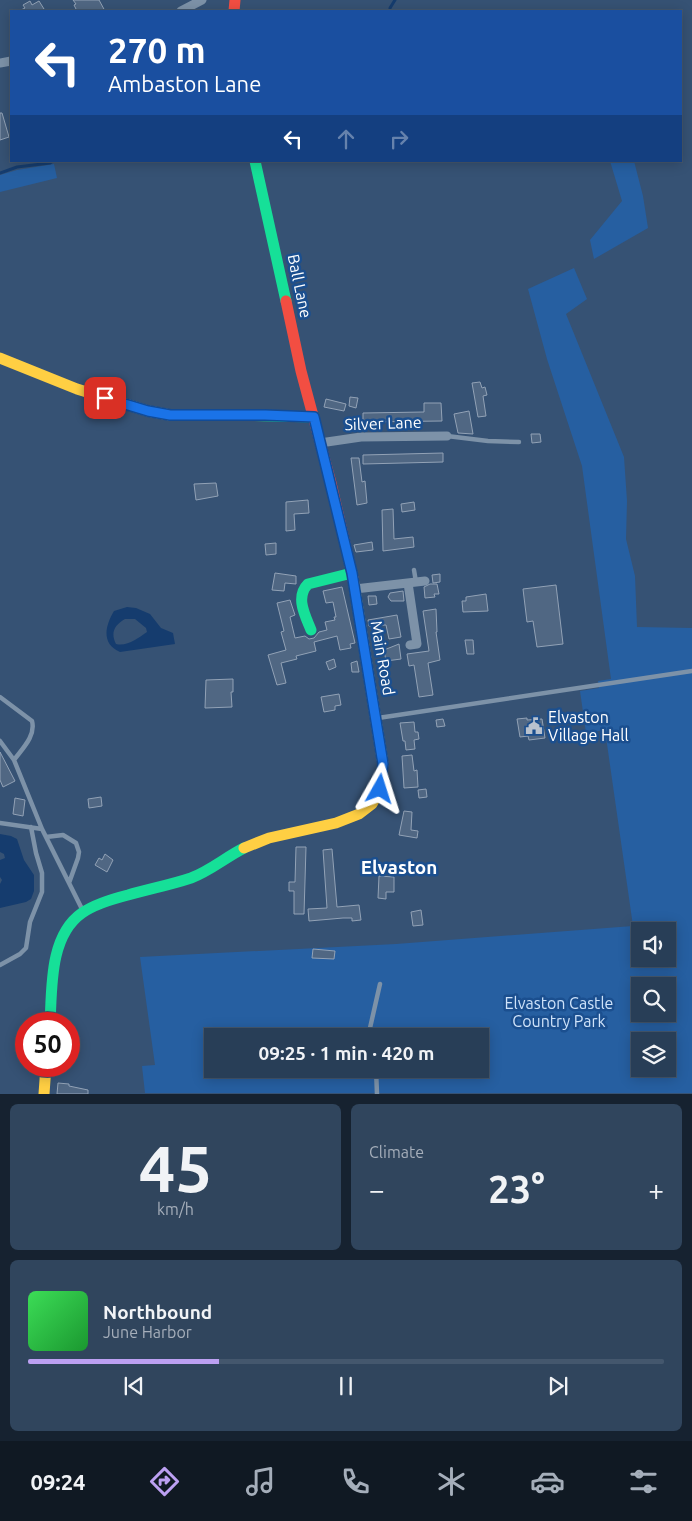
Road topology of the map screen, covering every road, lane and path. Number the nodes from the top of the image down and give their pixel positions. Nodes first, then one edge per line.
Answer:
1 (202, 0) edge
2 (192, 2) edge
3 (182, 10) edge
4 (255, 162) edge
5 (0, 358) edge
6 (314, 417) junction
7 (447, 436) joint
8 (519, 442) dead end
9 (320, 443) junction
10 (414, 570) dead end
11 (352, 573) junction
12 (416, 582) junction
13 (355, 589) junction
14 (311, 630) dead end
15 (410, 646) dead end
16 (692, 671) edge
17 (0, 697) edge
18 (377, 718) junction
19 (0, 741) edge
20 (14, 760) junction
21 (0, 823) edge
22 (31, 827) junction
23 (42, 829) junction
24 (46, 837) junction
25 (69, 883) junction
26 (84, 912) junction
27 (0, 965) edge
28 (380, 984) dead end
29 (51, 1012) edge
30 (370, 1028) edge
31 (45, 1077) edge
32 (376, 1078) edge
33 (44, 1094) edge
34 (377, 1094) edge

1 - 2 street
2 - 3 street
4 - 6 main road, Ball Lane
5 - 6 main road
6 - 9 main road, Main Road
7 - 8 lane
7 - 9 street, Silver Lane
9 - 11 main road, Main Road
10 - 12 lane
11 - 13 main road, Main Road
11 - 14 main road
12 - 13 street
12 - 15 street
13 - 18 main road, Main Road
16 - 18 lane
17 - 20 lane
18 - 26 main road, Main Road
19 - 20 lane
20 - 23 lane
21 - 22 lane
22 - 23 lane
22 - 27 lane
23 - 24 lane
24 - 25 lane
24 - 25 lane
25 - 26 lane
26 - 29 main road
28 - 30 lane
31 - 33 main road
32 - 34 lane

